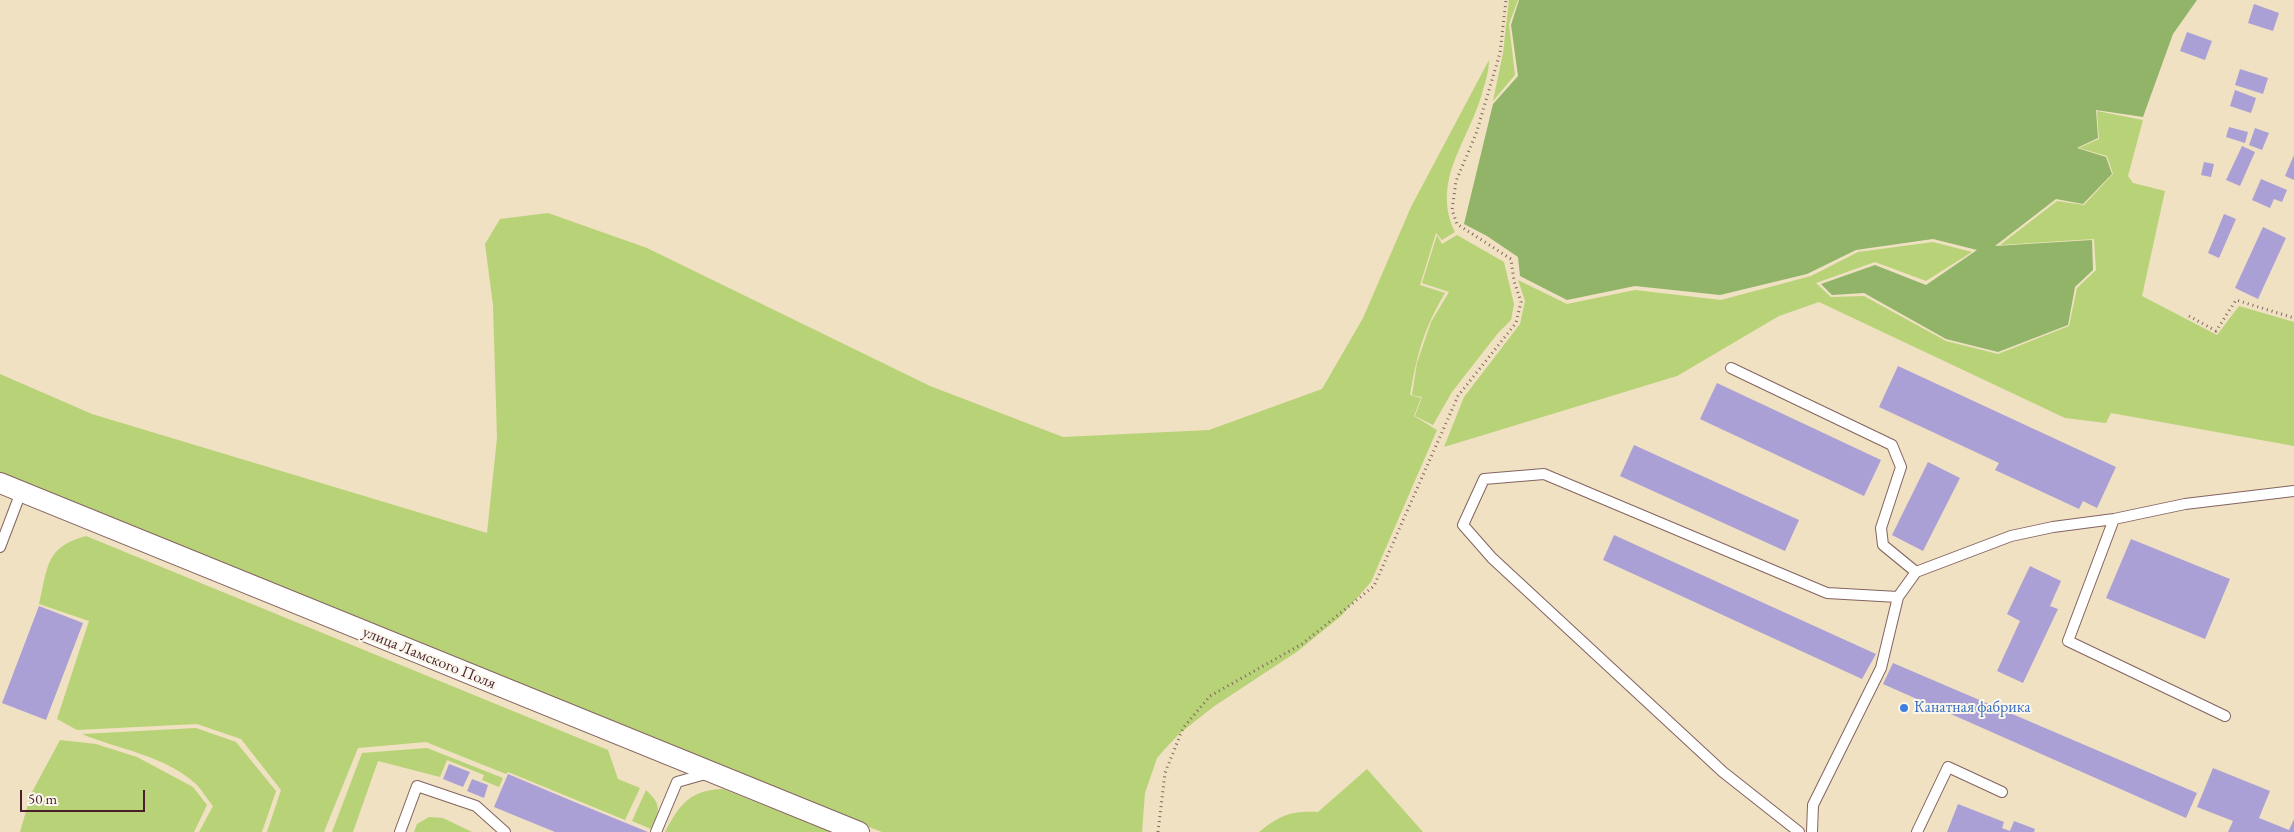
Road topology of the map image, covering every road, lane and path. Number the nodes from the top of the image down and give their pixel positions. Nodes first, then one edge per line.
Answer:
1 (1506, 0) edge
2 (2188, 316) dead end
3 (2294, 318) edge
4 (1731, 368) dead end
5 (0, 483) edge
6 (2294, 491) edge
7 (21, 492) junction
8 (2114, 519) junction
9 (0, 547) edge
10 (1916, 572) junction
11 (1898, 597) junction
12 (2225, 716) dead end
13 (710, 772) junction
14 (2002, 792) dead end
15 (400, 832) edge
16 (505, 832) edge
17 (656, 832) edge
18 (859, 832) edge
19 (1158, 832) edge
20 (1799, 832) edge
21 (1812, 832) edge
22 (1917, 832) edge

1 - 19 path
2 - 3 path
4 - 10 lane
5 - 7 street, улица Ламского Поля
6 - 8 lane
7 - 9 lane
7 - 13 street, улица Ламского Поля
8 - 10 lane
8 - 12 lane
10 - 11 lane
11 - 20 lane
11 - 21 lane
13 - 17 lane
13 - 18 street, улица Ламского Поля
14 - 22 lane
15 - 16 lane

